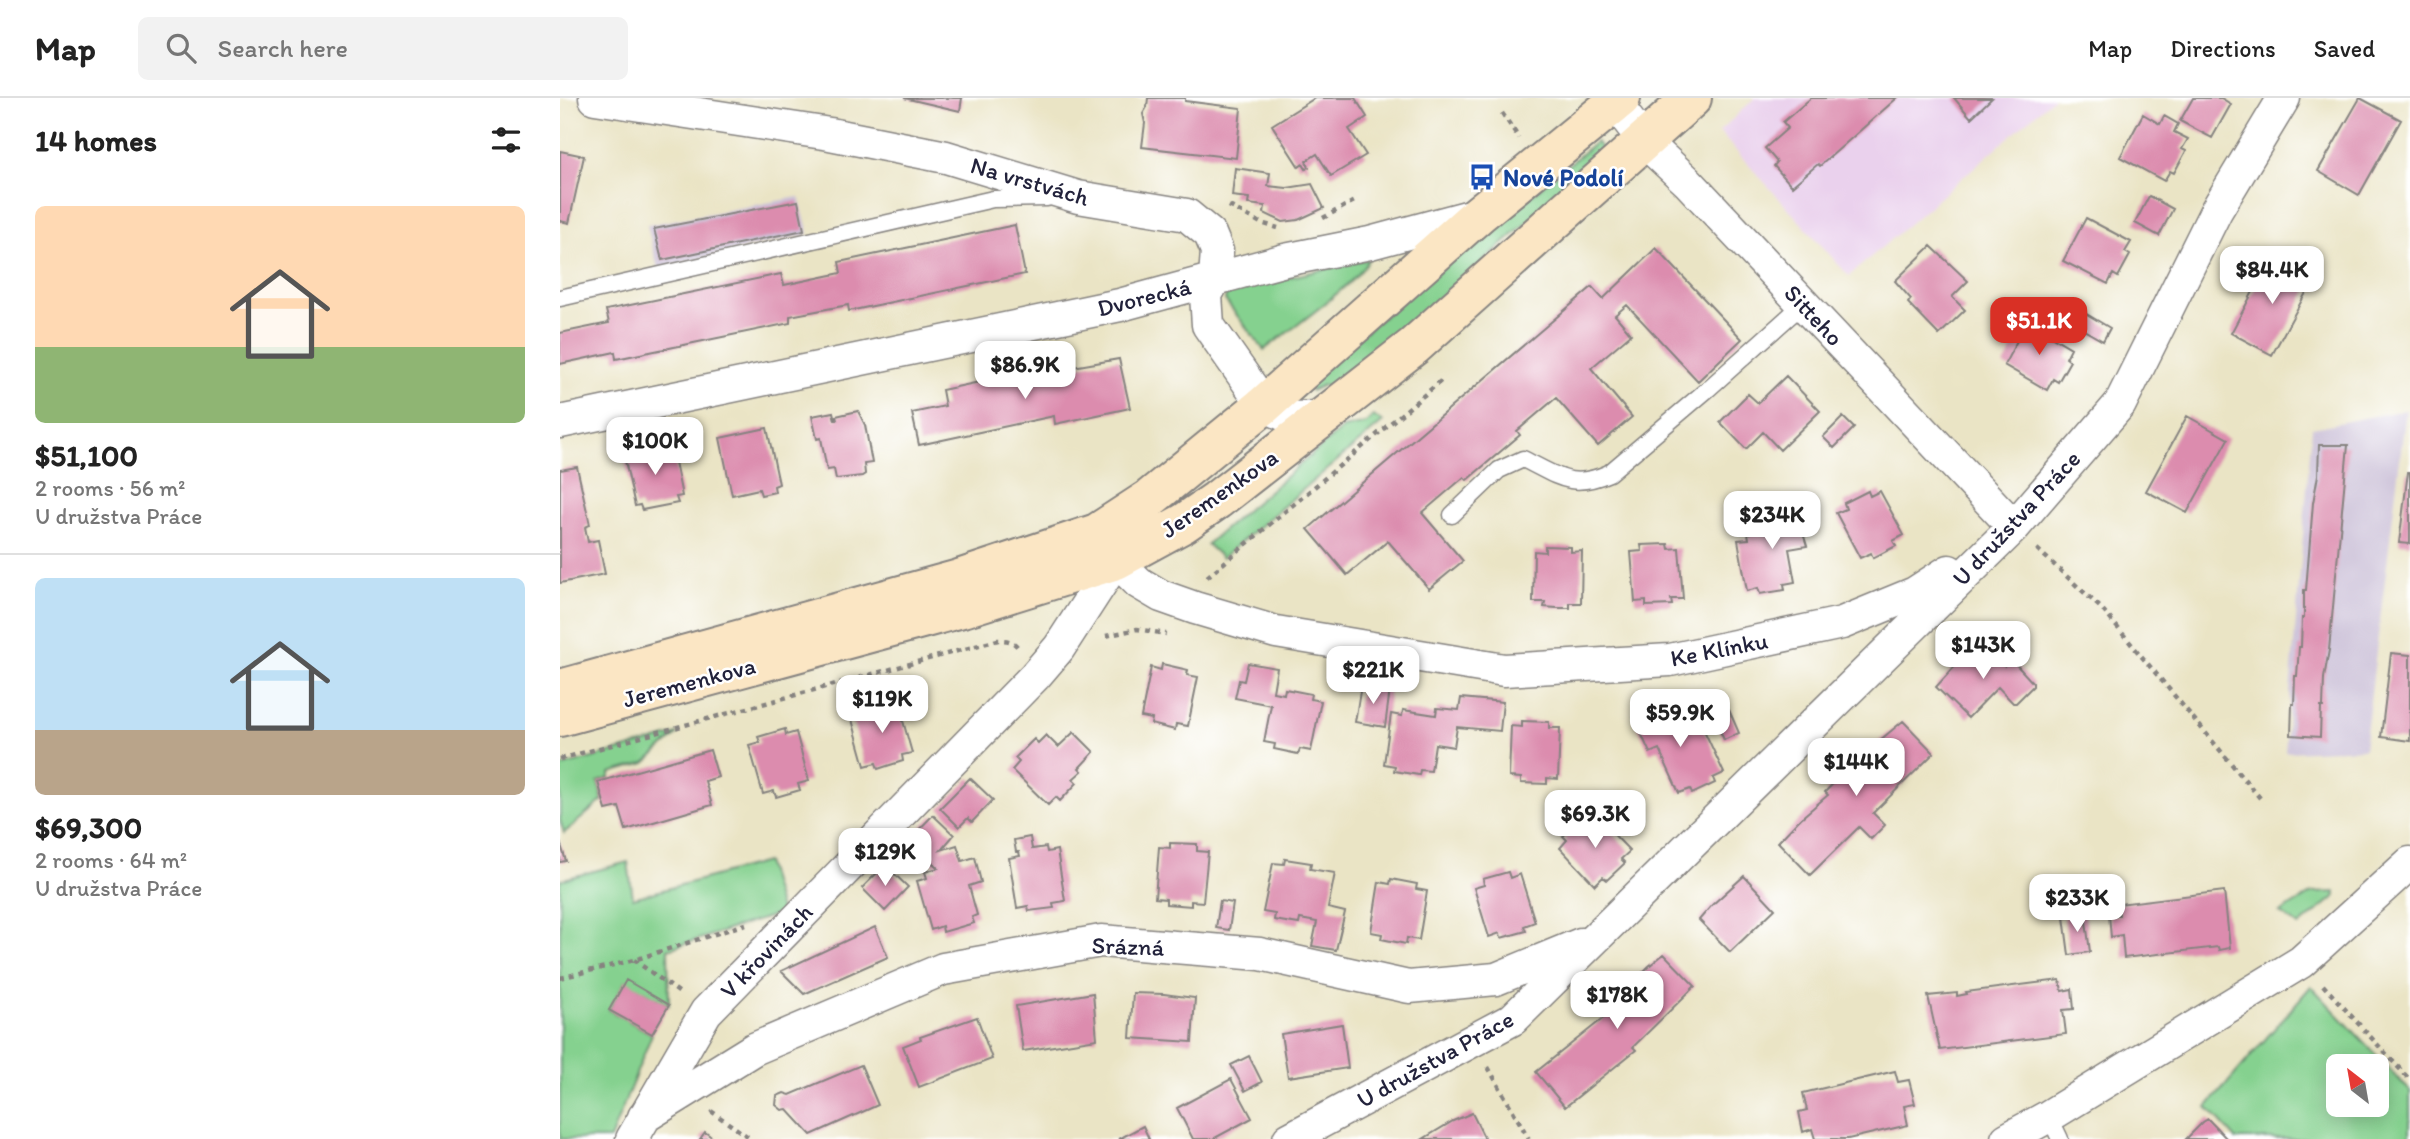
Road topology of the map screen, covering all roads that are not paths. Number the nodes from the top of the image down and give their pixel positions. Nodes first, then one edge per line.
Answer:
1 (595, 98) edge
2 (1692, 98) edge
3 (2284, 98) edge
4 (1618, 100) edge
5 (1644, 141) junction
6 (1078, 197) junction
7 (1479, 214) junction
8 (1215, 278) junction
9 (560, 298) edge
10 (1803, 304) junction
11 (1264, 405) junction
12 (1321, 417) junction
13 (560, 422) edge
14 (1452, 515) dead end
15 (2014, 527) junction
16 (1106, 546) junction
17 (560, 689) edge
18 (560, 717) edge
19 (2410, 863) edge
20 (1595, 938) junction
21 (638, 1128) edge
22 (2054, 1128) edge
23 (1289, 1139) edge
24 (2007, 1139) edge

1 - 6 street, Na vrstvách
2 - 5 street, Jeremenkova
3 - 15 street, U družstva Práce
4 - 5 street, Sitteho
4 - 7 street, Jeremenkova
5 - 10 street, Sitteho
5 - 12 street, Jeremenkova
6 - 8 street, Na vrstvách
6 - 9 lane
7 - 8 street, Dvorecká
7 - 11 street, Jeremenkova
8 - 11 street, Na vrstvách
8 - 13 street, Dvorecká
10 - 14 lane
10 - 15 street, Sitteho
11 - 12 street
11 - 16 street, Jeremenkova
12 - 16 street, Jeremenkova
15 - 16 street, Ke Klínku
15 - 20 street, U družstva Práce
16 - 17 street, Jeremenkova
16 - 18 street, Jeremenkova
16 - 21 street, V křovinách
19 - 22 street
20 - 21 street, Srázná
20 - 23 street, U družstva Práce
22 - 24 street

